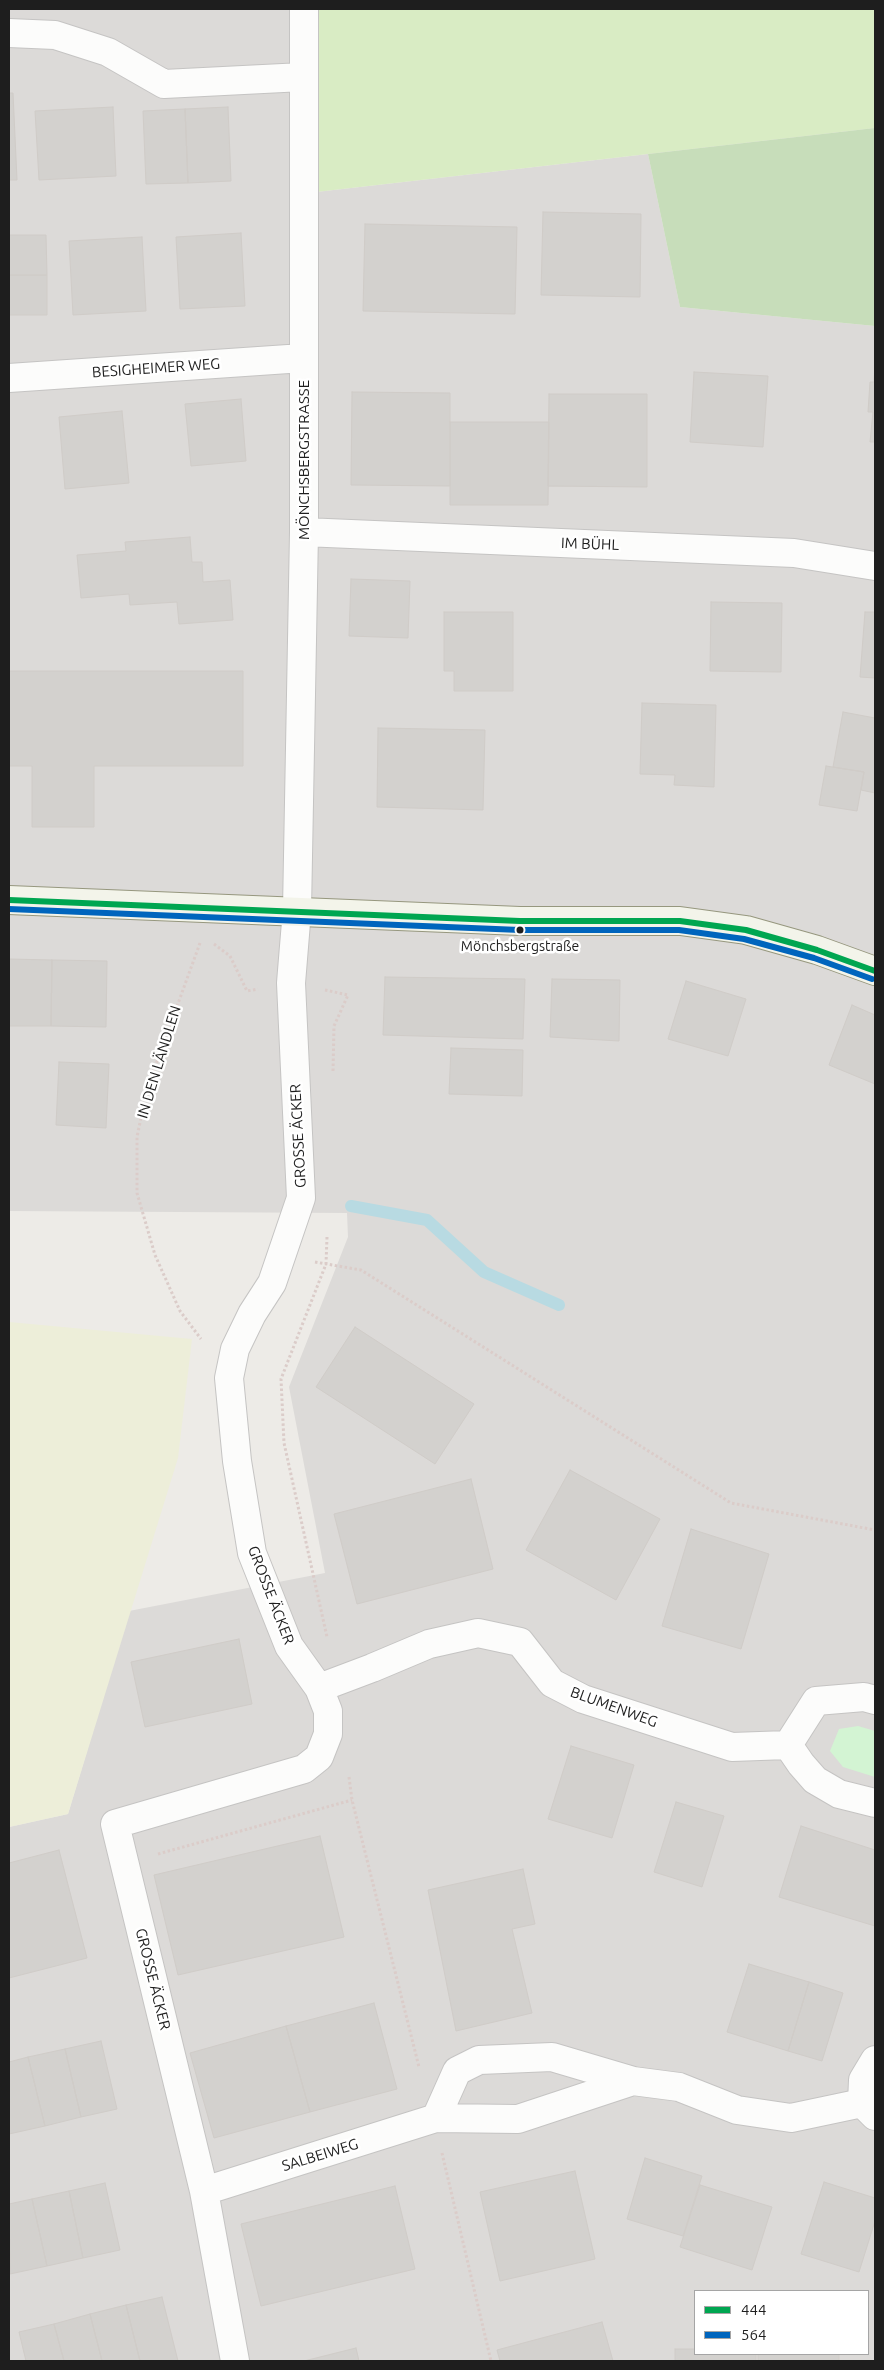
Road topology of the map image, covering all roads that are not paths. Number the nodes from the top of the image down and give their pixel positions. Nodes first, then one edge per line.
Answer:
1 (304, 9) edge
2 (9, 33) edge
3 (302, 77) junction
4 (303, 358) junction
5 (9, 378) edge
6 (304, 532) junction
7 (875, 566) edge
8 (9, 900) edge
9 (297, 910) junction
10 (875, 971) edge
11 (327, 1686) junction
12 (875, 1700) edge
13 (788, 1745) junction
14 (875, 1803) edge
15 (875, 2060) edge
16 (633, 2081) junction
17 (869, 2110) edge
18 (436, 2118) junction
19 (204, 2191) junction
20 (235, 2361) edge

1 - 3 street, MÖNCHSBERGSTRASSE
2 - 3 street
3 - 4 street, MÖNCHSBERGSTRASSE
4 - 5 street, BESIGHEIMER WEG
4 - 6 street, MÖNCHSBERGSTRASSE
6 - 7 street, IM BÜHL
6 - 9 street, MÖNCHSBERGSTRASSE
8 - 9 street
9 - 10 street
9 - 11 street, GROSSE ÄCKER
11 - 13 street, BLUMENWEG
11 - 19 street, GROSSE ÄCKER
12 - 13 street
13 - 14 street
15 - 17 street, SALBEIWEG
16 - 17 street, SALBEIWEG
16 - 18 street, SALBEIWEG
16 - 18 street, SALBEIWEG
18 - 19 street, SALBEIWEG
19 - 20 street, GROSSE ÄCKER

